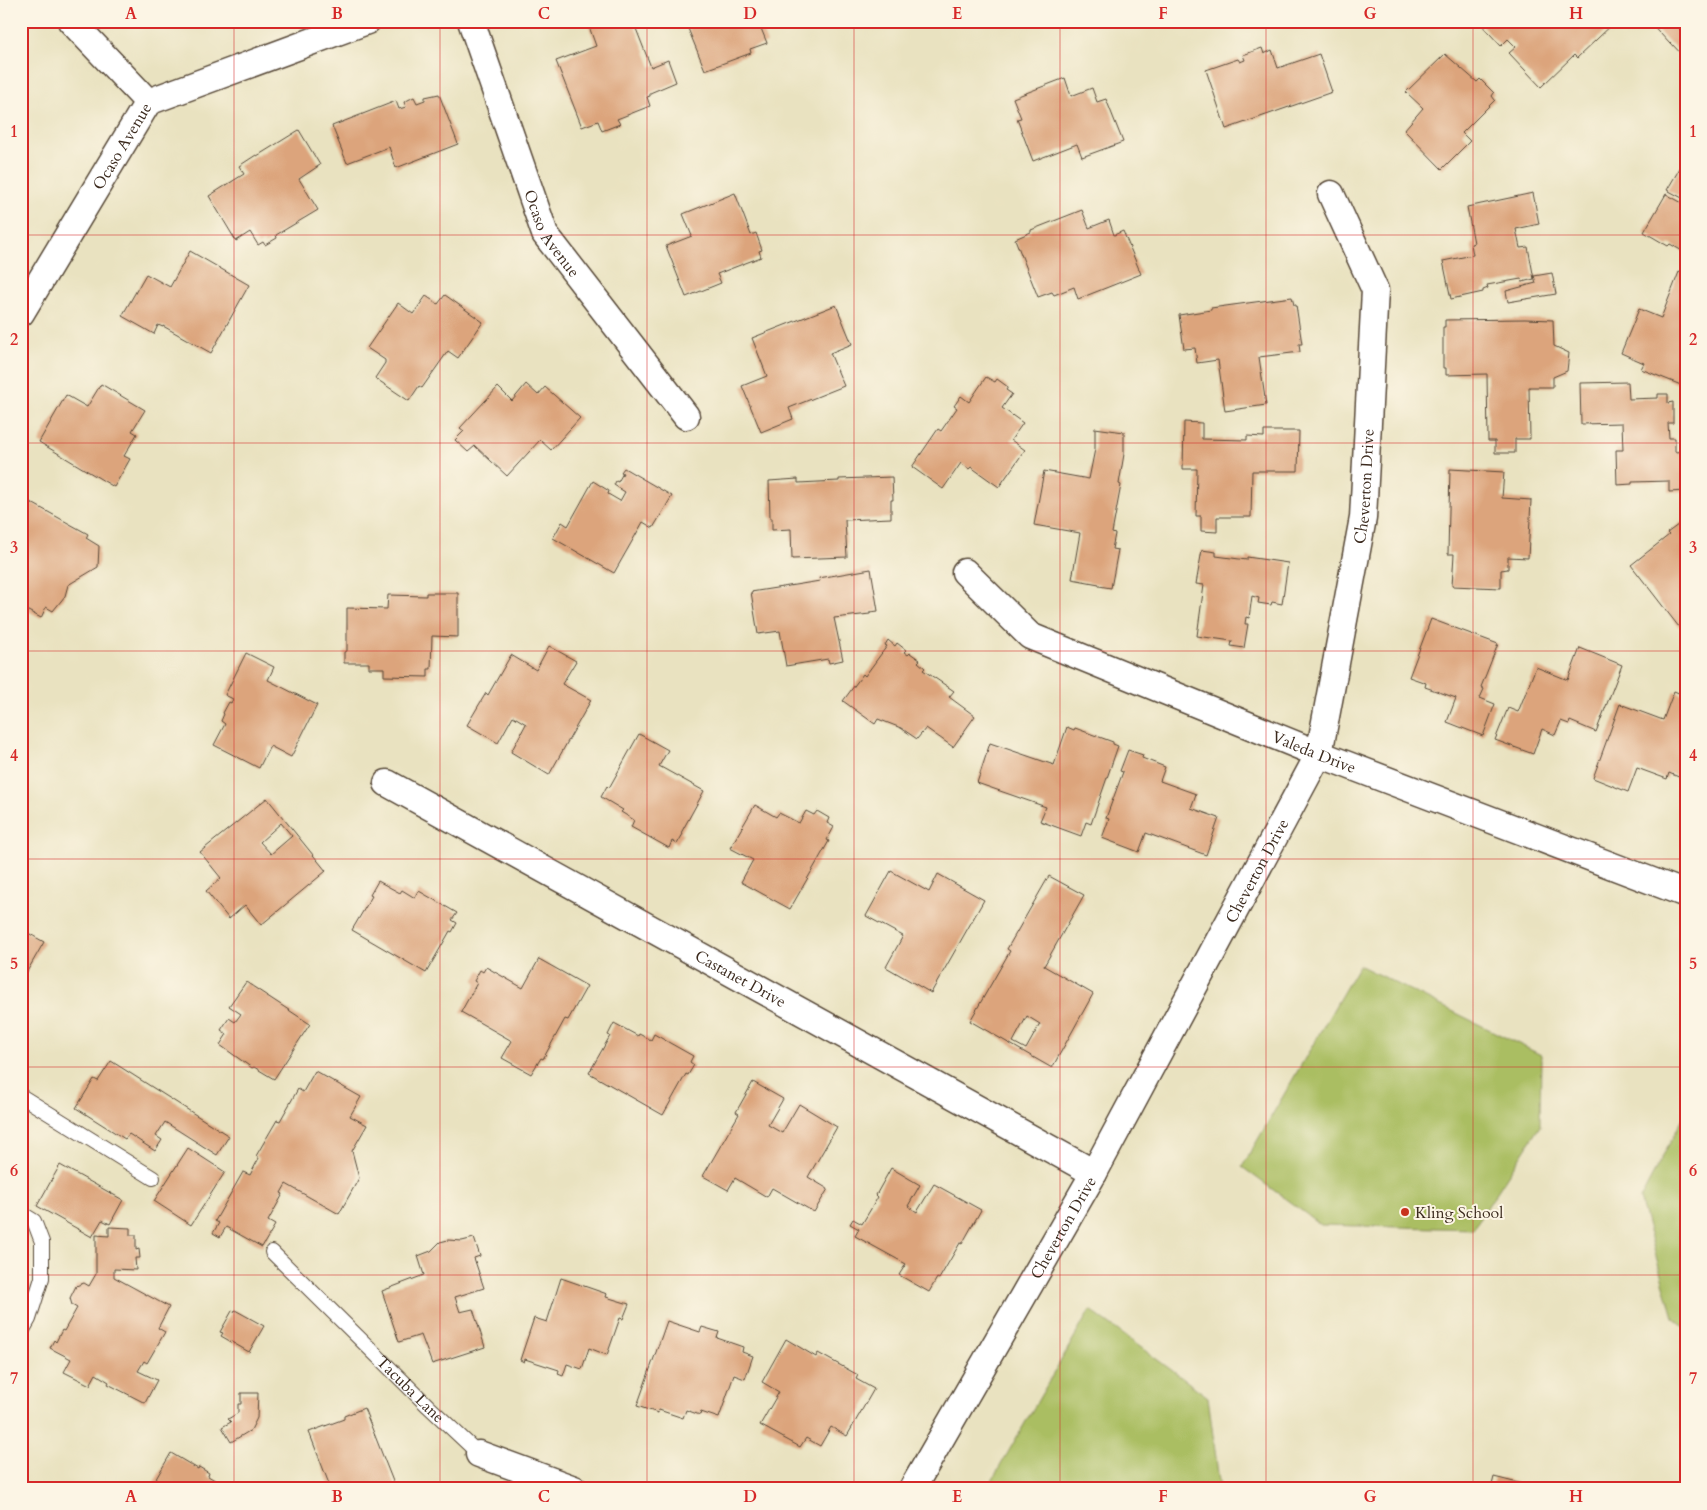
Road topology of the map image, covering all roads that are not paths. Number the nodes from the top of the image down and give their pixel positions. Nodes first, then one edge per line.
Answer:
1 (70, 21) edge
2 (367, 21) edge
3 (471, 21) edge
4 (148, 102) junction
5 (1331, 194) dead end
6 (21, 313) edge
7 (686, 416) dead end
8 (965, 572) dead end
9 (1319, 754) junction
10 (387, 783) dead end
11 (1686, 894) edge
12 (21, 1096) edge
13 (1094, 1173) junction
14 (154, 1178) dead end
15 (21, 1213) edge
16 (272, 1252) dead end
17 (21, 1333) edge
18 (479, 1454) joint
19 (574, 1489) edge
20 (912, 1489) edge

1 - 4 street
2 - 4 street, Ocaso Avenue
3 - 7 street, Ocaso Avenue
4 - 6 street, Ocaso Avenue
5 - 9 street, Cheverton Drive
8 - 9 street, Valeda Drive
9 - 11 street, Valeda Drive
9 - 13 street, Cheverton Drive
10 - 13 street, Castanet Drive
12 - 14 lane
13 - 20 street, Cheverton Drive
15 - 17 lane
16 - 18 lane, Tacuba Lane
18 - 19 street, Tacuba Lane

